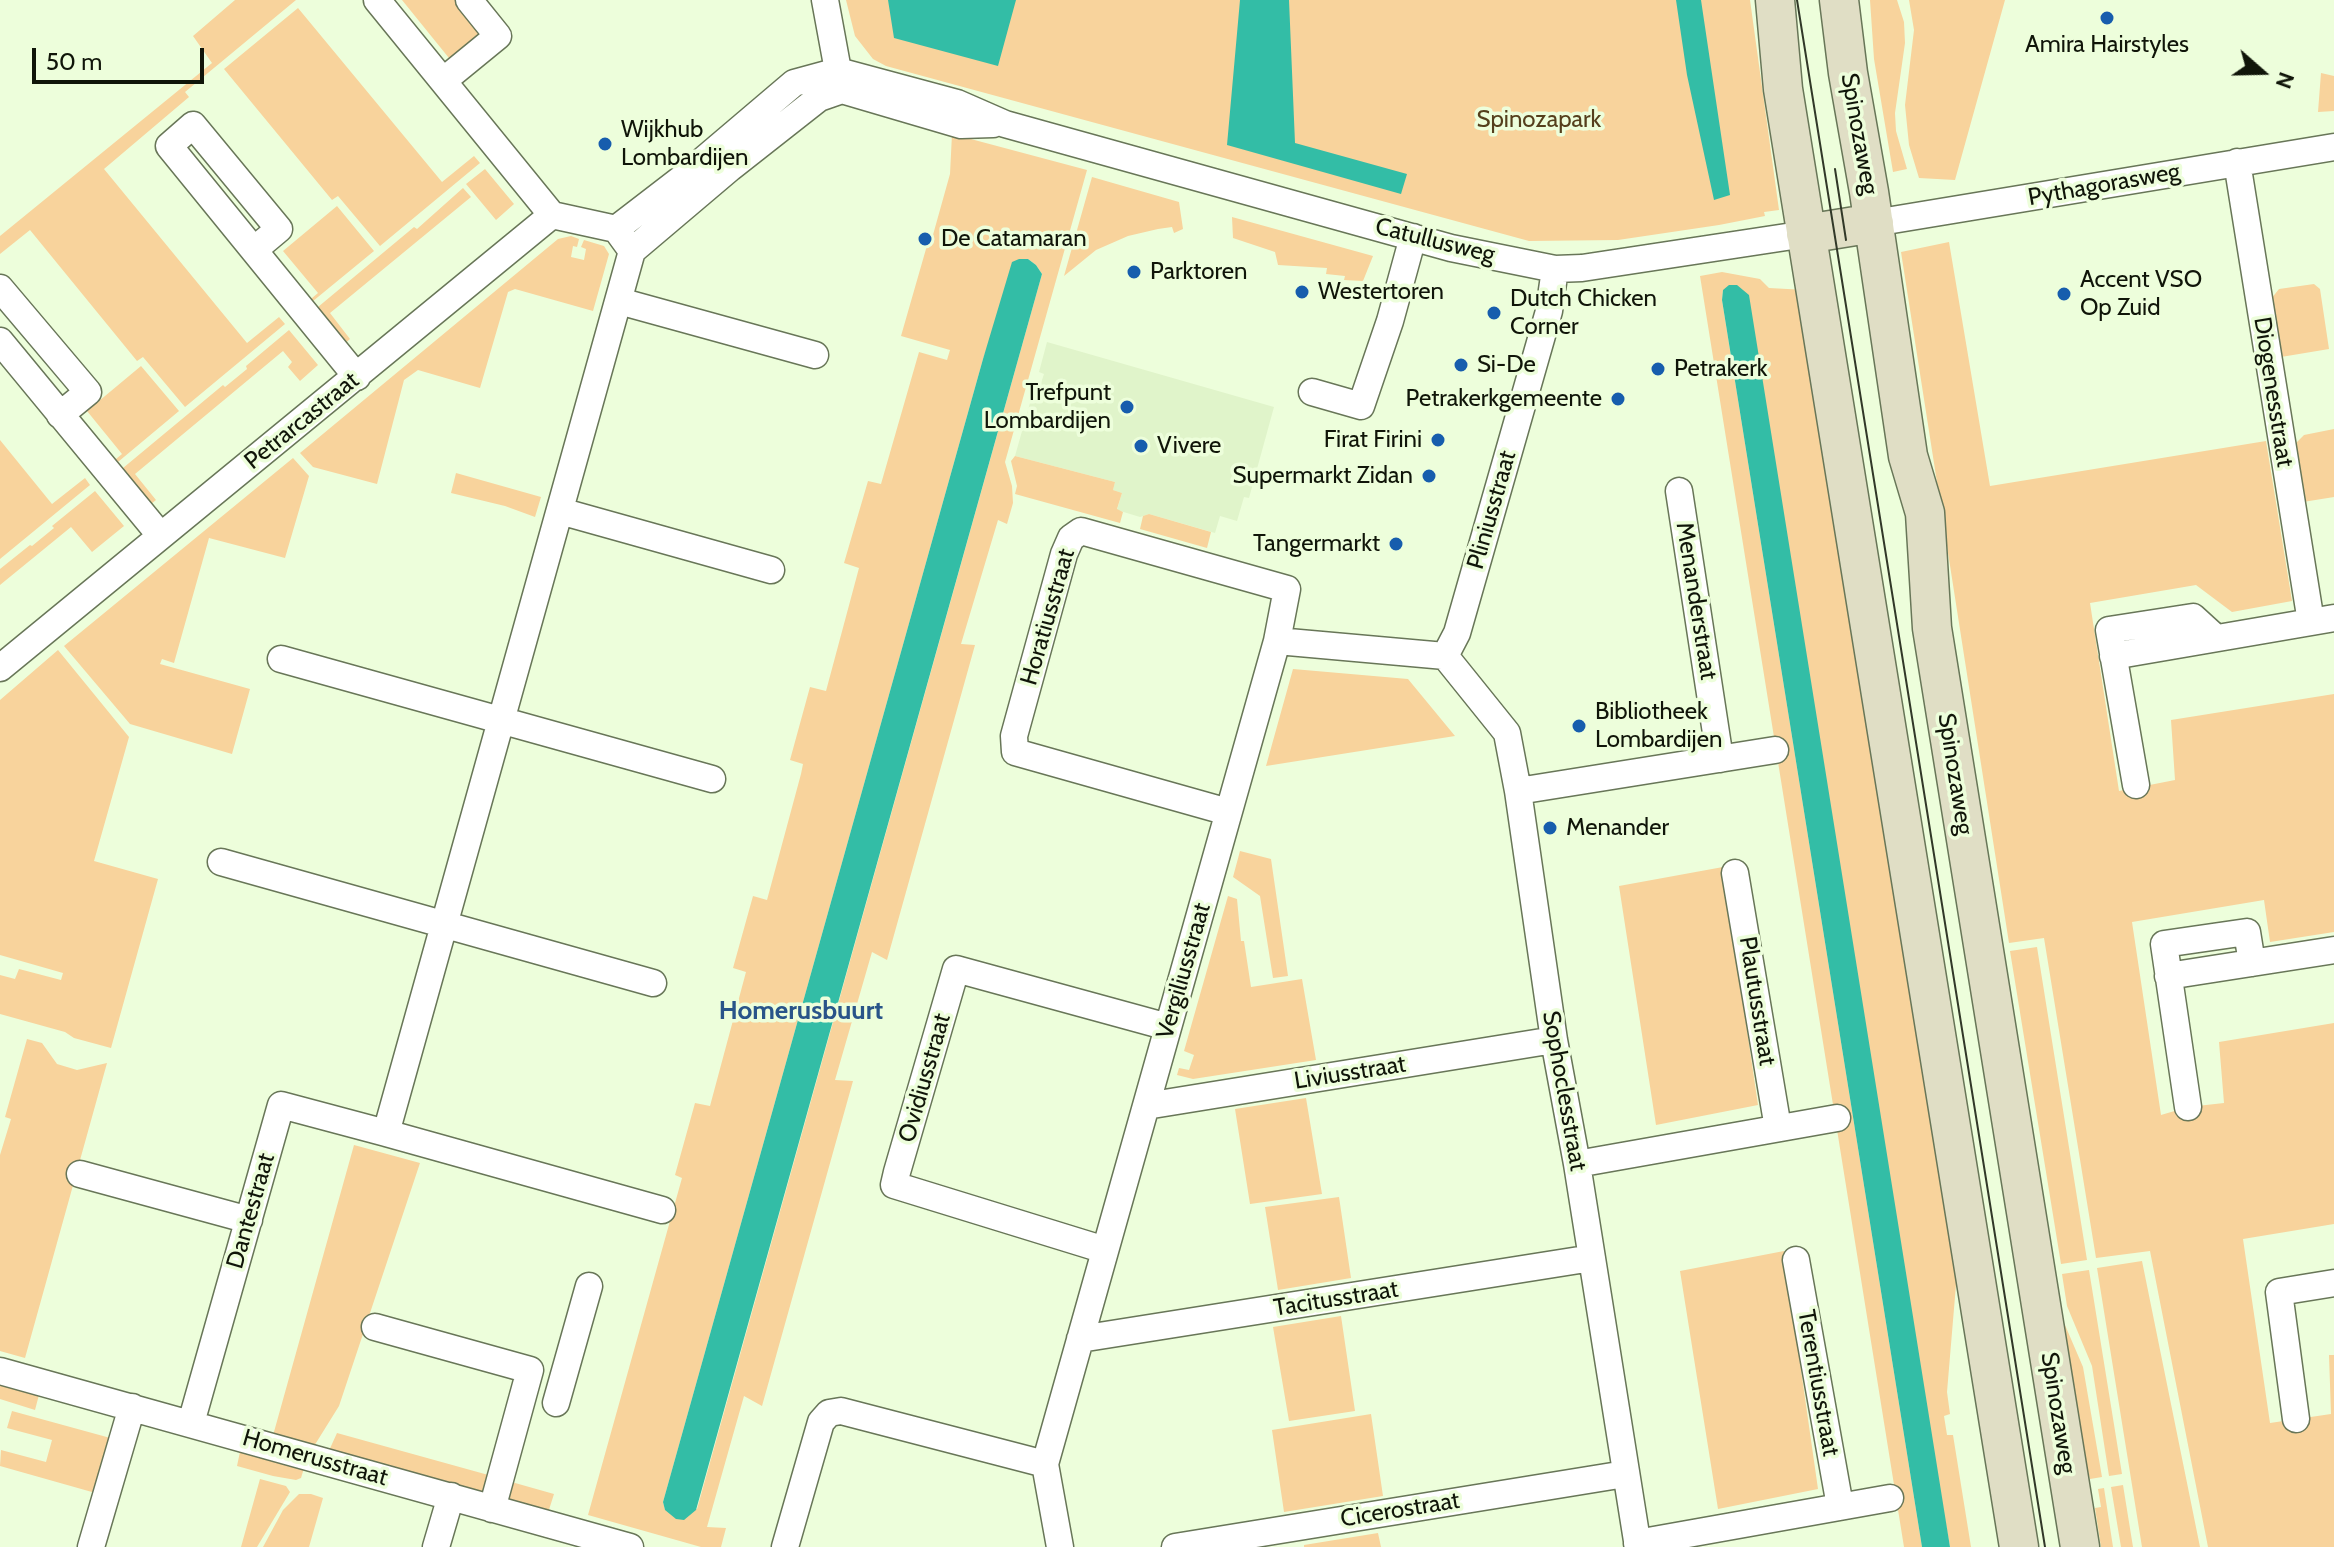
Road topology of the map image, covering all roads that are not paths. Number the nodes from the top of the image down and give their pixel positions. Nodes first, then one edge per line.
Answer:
1 (377, 0) edge
2 (469, 0) edge
3 (825, 0) edge
4 (1775, 0) edge
5 (1839, 0) edge
6 (840, 80) junction
7 (443, 81) junction
8 (2334, 147) edge
9 (2237, 162) junction
10 (552, 215) junction
11 (1874, 223) junction
12 (616, 229) junction
13 (1806, 234) junction
14 (1413, 237) junction
15 (254, 250) junction
16 (632, 251) junction
17 (1555, 269) junction
18 (0, 288) edge
19 (619, 301) junction
20 (0, 341) edge
21 (815, 355) dead end
22 (357, 377) junction
23 (1312, 392) dead end
24 (60, 415) junction
25 (1679, 491) dead end
26 (560, 511) junction
27 (160, 535) junction
28 (771, 570) dead end
29 (2322, 620) edge
30 (1277, 641) junction
31 (1445, 656) junction
32 (281, 659) dead end
33 (0, 668) edge
34 (501, 720) junction
35 (1775, 750) dead end
36 (1720, 759) junction
37 (712, 779) dead end
38 (2136, 785) dead end
39 (1518, 791) junction
40 (1228, 812) junction
41 (221, 862) dead end
42 (1735, 873) dead end
43 (444, 926) junction
44 (2334, 950) edge
45 (653, 983) dead end
46 (1168, 1027) junction
47 (1554, 1040) junction
48 (1146, 1106) junction
49 (2188, 1107) dead end
50 (1837, 1118) dead end
51 (1778, 1128) junction
52 (386, 1133) junction
53 (1577, 1164) junction
54 (80, 1174) dead end
55 (662, 1210) dead end
56 (249, 1220) junction
57 (1105, 1250) junction
58 (1592, 1258) junction
59 (1796, 1260) dead end
60 (2334, 1283) edge
61 (589, 1286) dead end
62 (375, 1327) dead end
63 (1080, 1339) junction
64 (530, 1370) junction
65 (0, 1371) edge
66 (132, 1407) junction
67 (2296, 1419) dead end
68 (191, 1423) junction
69 (1045, 1464) junction
70 (1625, 1474) junction
71 (451, 1496) junction
72 (1890, 1498) dead end
73 (1840, 1506) junction
74 (492, 1509) junction
75 (1638, 1545) edge
76 (91, 1547) edge
77 (436, 1547) edge
78 (630, 1547) edge
79 (785, 1547) edge
80 (1060, 1547) edge
81 (1175, 1547) edge
82 (2019, 1547) edge
83 (2080, 1547) edge

1 - 7 street
2 - 7 street
3 - 6 street
4 - 13 main road
5 - 11 main road, Spinozaweg
6 - 12 street
6 - 14 street, Catullusweg
6 - 16 street
7 - 10 street
8 - 9 street, Pythagorasweg
9 - 11 street, Pythagorasweg
9 - 29 street, Diogenesstraat
10 - 12 street
10 - 22 street, Petrarcastraat
11 - 13 main road, Catullusweg
11 - 83 main road, Spinozaweg
12 - 16 street
13 - 17 street, Catullusweg
13 - 82 main road
14 - 17 street, Catullusweg
14 - 23 street
15 - 15 street
15 - 22 street
16 - 19 street
17 - 31 street, Pliniusstraat
18 - 24 street
19 - 21 street
19 - 26 street
20 - 24 street
22 - 27 street, Petrarcastraat
24 - 27 street
25 - 36 street, Menanderstraat
26 - 28 street
26 - 34 street
27 - 33 street, Petrarcastraat
29 - 38 street
30 - 31 street
30 - 40 street, Vergiliusstraat
30 - 40 street, Horatiusstraat
31 - 39 street, Sophoclesstraat
32 - 34 street
34 - 37 street
34 - 43 street
35 - 36 street
36 - 39 street
39 - 47 street, Sophoclesstraat
40 - 46 street, Vergiliusstraat
41 - 43 street
42 - 51 street, Plautusstraat
43 - 45 street
43 - 52 street
44 - 49 street
46 - 48 street, Vergiliusstraat
46 - 57 street, Ovidiusstraat
47 - 48 street, Liviusstraat
47 - 53 street, Sophoclesstraat
48 - 57 street, Vergiliusstraat
50 - 51 street
51 - 53 street
52 - 55 street, Dantestraat
52 - 56 street, Dantestraat
53 - 58 street, Sophoclesstraat
54 - 56 street
56 - 68 street, Dantestraat
57 - 63 street, Vergiliusstraat
58 - 63 street, Tacitusstraat
58 - 70 street, Sophoclesstraat
59 - 73 street, Terentiusstraat
60 - 67 street
61 - 64 street
62 - 64 street
63 - 69 street, Vergiliusstraat
64 - 74 street
65 - 66 street, Homerusstraat
66 - 68 street, Homerusstraat
66 - 76 street
68 - 71 street, Homerusstraat
69 - 79 street
69 - 80 street, Vergiliusstraat
70 - 75 street, Sophoclesstraat
70 - 81 street, Cicerostraat
71 - 74 street, Homerusstraat
71 - 77 street
72 - 73 street
73 - 75 street
74 - 78 street, Homerusstraat

